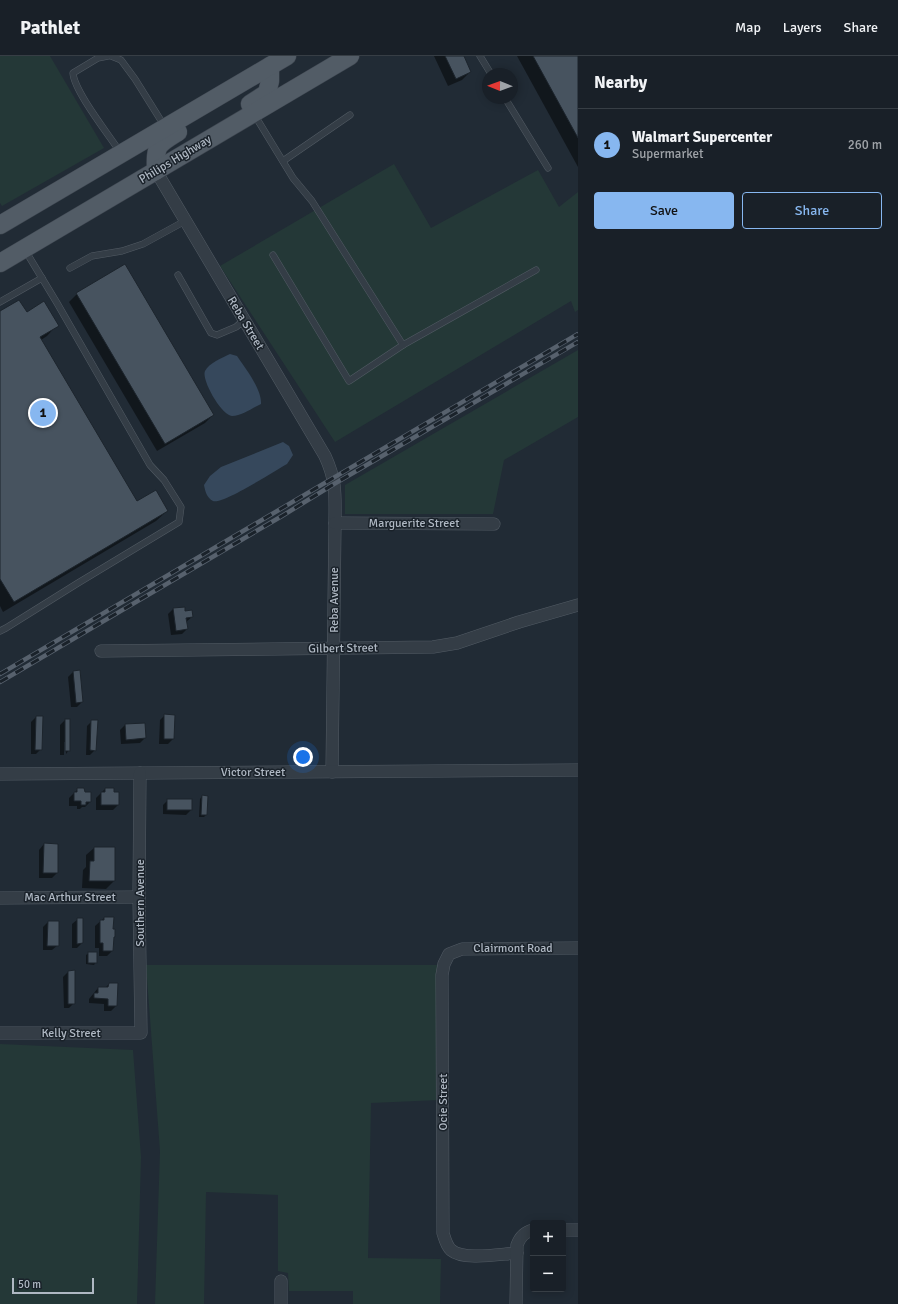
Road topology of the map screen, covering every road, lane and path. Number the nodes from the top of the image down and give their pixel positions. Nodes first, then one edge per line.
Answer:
1 (109, 56) edge
2 (287, 56) edge
3 (350, 56) edge
4 (480, 56) edge
5 (267, 61) edge
6 (487, 68) edge
7 (509, 104) edge
8 (196, 110) junction
9 (253, 113) junction
10 (350, 115) dead end
11 (165, 128) junction
12 (228, 128) junction
13 (122, 154) junction
14 (283, 161) junction
15 (548, 168) dead end
16 (156, 171) junction
17 (185, 222) junction
18 (0, 225) edge
19 (24, 248) junction
20 (274, 255) dead end
21 (0, 263) edge
22 (70, 268) dead end
23 (536, 270) dead end
24 (178, 275) dead end
25 (42, 278) junction
26 (0, 302) edge
27 (244, 320) junction
28 (403, 345) junction
29 (333, 477) joint
30 (335, 523) junction
31 (494, 524) dead end
32 (578, 605) edge
33 (0, 631) edge
34 (334, 648) junction
35 (101, 651) dead end
36 (578, 770) edge
37 (332, 772) junction
38 (140, 773) junction
39 (0, 774) edge
40 (139, 897) junction
41 (0, 898) edge
42 (578, 948) edge
43 (449, 954) joint
44 (0, 1033) edge
45 (141, 1033) joint
46 (566, 1230) edge
47 (578, 1230) edge
48 (530, 1231) edge
49 (516, 1253) junction
50 (282, 1281) dead end
51 (282, 1304) edge
52 (516, 1304) edge

1 - 11 lane
1 - 13 lane
2 - 5 main road
3 - 9 main road, Philips Highway
4 - 6 lane
5 - 8 main road
5 - 12 main road
7 - 15 lane
8 - 11 main road
8 - 16 main road
9 - 12 main road, Philips Highway
9 - 14 lane
10 - 14 lane
11 - 13 main road
12 - 16 main road, Philips Highway
13 - 18 main road
14 - 28 lane
16 - 17 street, Reba Street
16 - 19 main road, Philips Highway
17 - 22 lane
17 - 27 street, Reba Street
19 - 21 main road, Philips Highway
19 - 25 lane
20 - 28 lane
23 - 28 lane
24 - 27 lane
25 - 26 lane
25 - 33 lane
27 - 29 street, Reba Street
29 - 30 street, Reba Avenue
30 - 31 street, Marguerite Street
30 - 34 street, Reba Avenue
32 - 34 street, Gilbert Street
34 - 35 street, Gilbert Street
34 - 37 street, Reba Avenue
36 - 37 street, Victor Street
37 - 38 street, Victor Street
38 - 39 street, Victor Street
38 - 40 street, Southern Avenue
40 - 41 street, Mac Arthur Street
40 - 45 street, Southern Avenue
42 - 43 street, Clairmont Road
43 - 49 street, Ocie Street
44 - 45 street, Kelly Street
46 - 47 street
48 - 49 street
49 - 52 street
50 - 51 street

